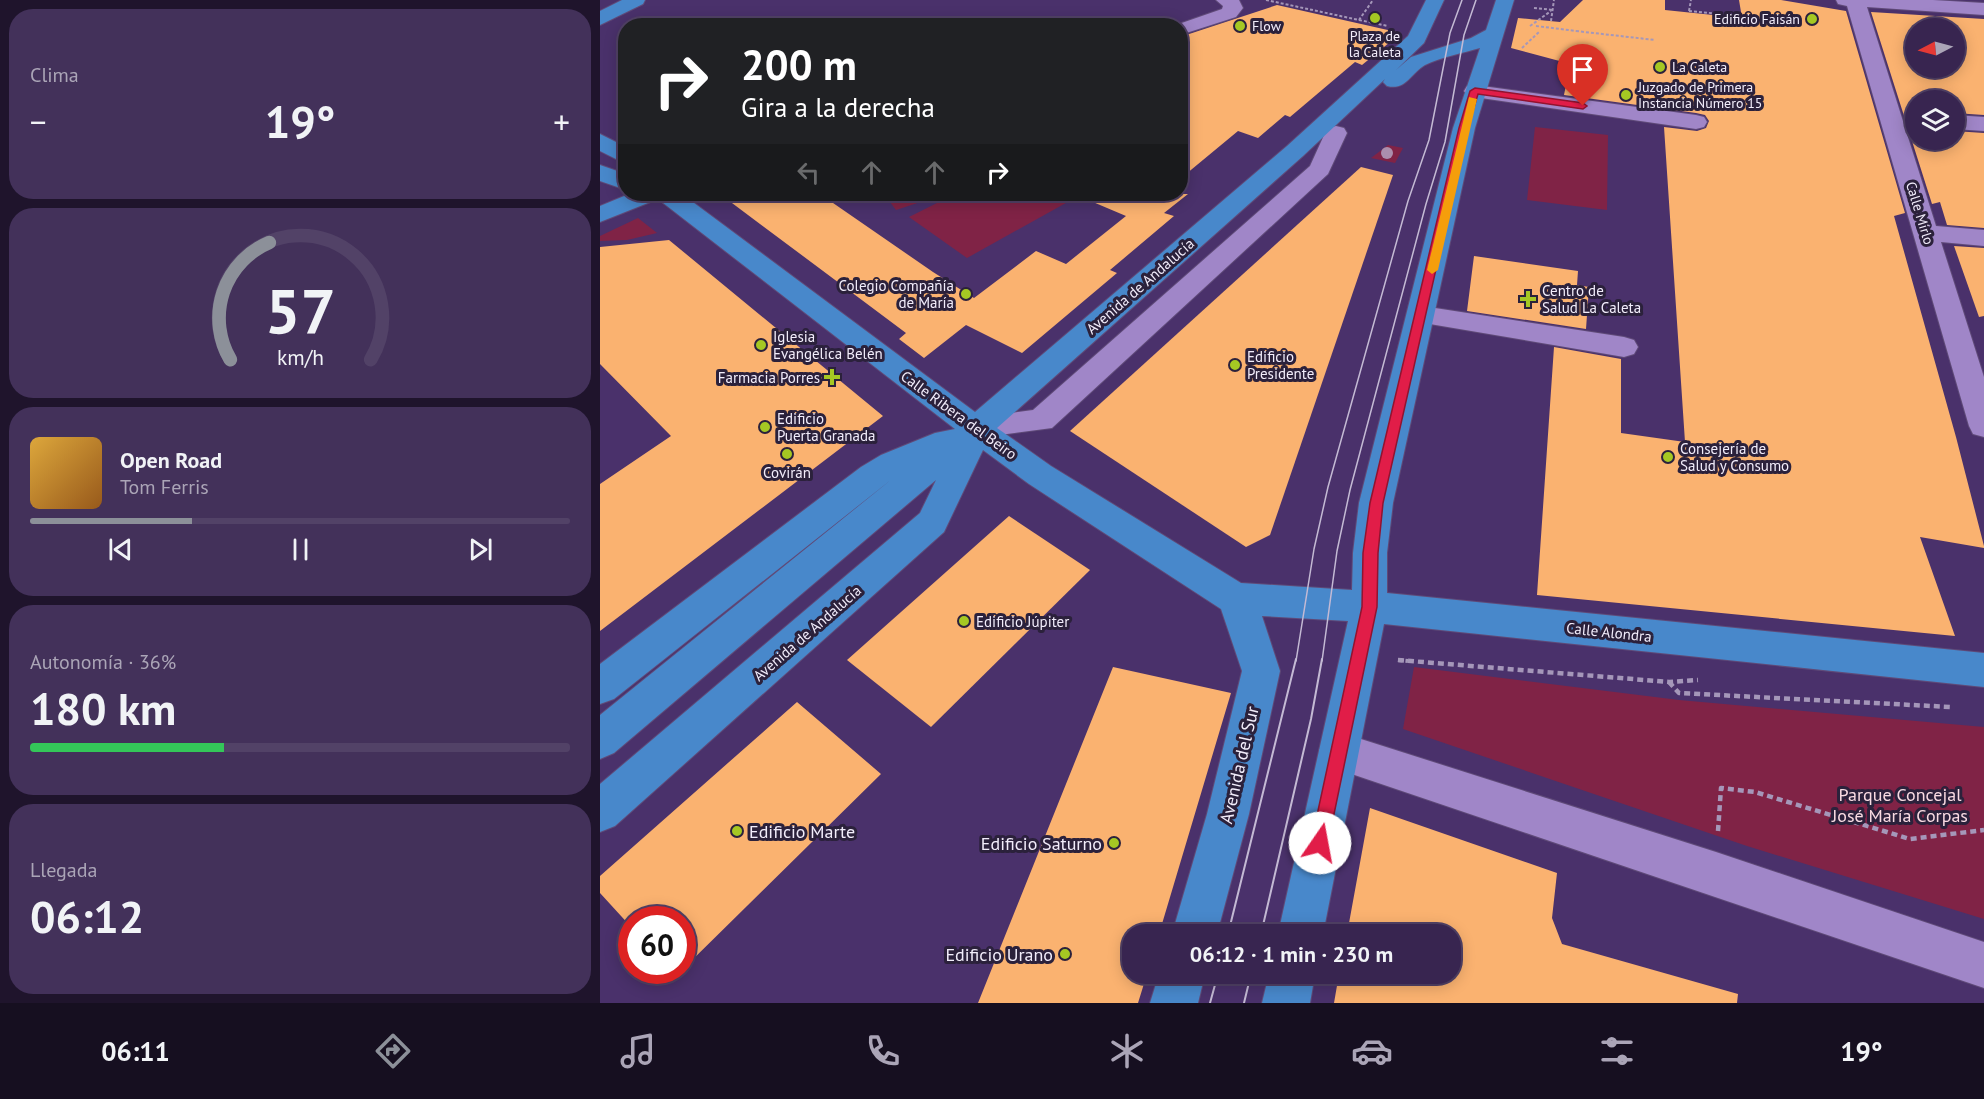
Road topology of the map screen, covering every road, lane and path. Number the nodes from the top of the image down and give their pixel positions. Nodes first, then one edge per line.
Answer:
1 (636, 0) edge
2 (1225, 0) edge
3 (1266, 0) edge
4 (1373, 0) edge
5 (1435, 0) edge
6 (1506, 0) edge
7 (1554, 0) edge
8 (1691, 0) edge
9 (1852, 0) edge
10 (1203, 2) dead end
11 (1984, 9) edge
12 (1553, 10) junction
13 (1742, 16) dead end
14 (1184, 18) edge
15 (600, 19) edge
16 (1360, 19) junction
17 (1551, 21) dead end
18 (1392, 25) dead end
19 (1530, 26) dead end
20 (1536, 26) dead end
21 (1188, 27) edge
22 (1397, 28) dead end
23 (1539, 32) dead end
24 (1493, 33) junction
25 (1655, 40) dead end
26 (1520, 50) dead end
27 (1475, 91) junction
28 (1696, 122) dead end
29 (1965, 123) edge
30 (1984, 124) edge
31 (1336, 133) junction
32 (600, 141) edge
33 (1302, 145) junction
34 (618, 152) edge
35 (600, 172) edge
36 (618, 180) edge
37 (643, 201) edge
38 (673, 201) edge
39 (600, 215) edge
40 (1926, 233) junction
41 (1984, 238) edge
42 (1422, 315) junction
43 (1624, 347) dead end
44 (1979, 393) edge
45 (1984, 426) edge
46 (978, 428) junction
47 (1234, 598) junction
48 (1369, 607) junction
49 (1393, 659) dead end
50 (1493, 660) dead end
51 (1493, 667) junction
52 (1984, 670) edge
53 (1702, 680) dead end
54 (1669, 682) junction
55 (600, 687) edge
56 (1960, 707) dead end
57 (600, 740) edge
58 (1339, 751) junction
59 (600, 811) edge
60 (1984, 830) edge
61 (1716, 874) junction
62 (1197, 924) edge
63 (1302, 924) edge
64 (1984, 965) edge
65 (1179, 984) edge
66 (1290, 984) edge
67 (1174, 1003) edge
68 (1286, 1003) edge

1 - 15 main road
2 - 21 street
3 - 16 path
4 - 16 path
5 - 33 main road, Avenida de Andalucía
6 - 24 main road
7 - 12 path
8 - 13 path
9 - 11 street
9 - 40 street, Calle Mirlo
10 - 14 street
12 - 17 path
12 - 19 path
16 - 18 path
16 - 22 path
20 - 25 path, bridge
23 - 26 path
24 - 27 main road
24 - 31 main road, Avenida de Andalucía
27 - 28 street
27 - 42 main road
29 - 30 street
31 - 33 main road, Avenida de Andalucía
31 - 46 street
32 - 34 main road
33 - 46 main road, Avenida de Andalucía
35 - 36 main road
37 - 39 main road
38 - 46 main road, Calle Ribera del Beiro
40 - 41 street
40 - 44 street, Calle Mirlo
42 - 43 street
42 - 48 main road
44 - 45 street, Calle Mirlo
46 - 47 main road, Calle Ribera del Beiro
46 - 55 main road, Avenida de Andalucía
46 - 57 main road, Avenida de Andalucía
46 - 59 main road, Avenida de Andalucía
47 - 48 main road, Calle Alondra
47 - 62 main road, Avenida del Sur
48 - 52 main road, Calle Alondra
48 - 58 main road
49 - 51 path
50 - 51 path
51 - 54 path
53 - 54 path
54 - 56 path
58 - 61 street
58 - 63 main road
60 - 61 path
61 - 64 street
65 - 67 main road
66 - 68 main road

